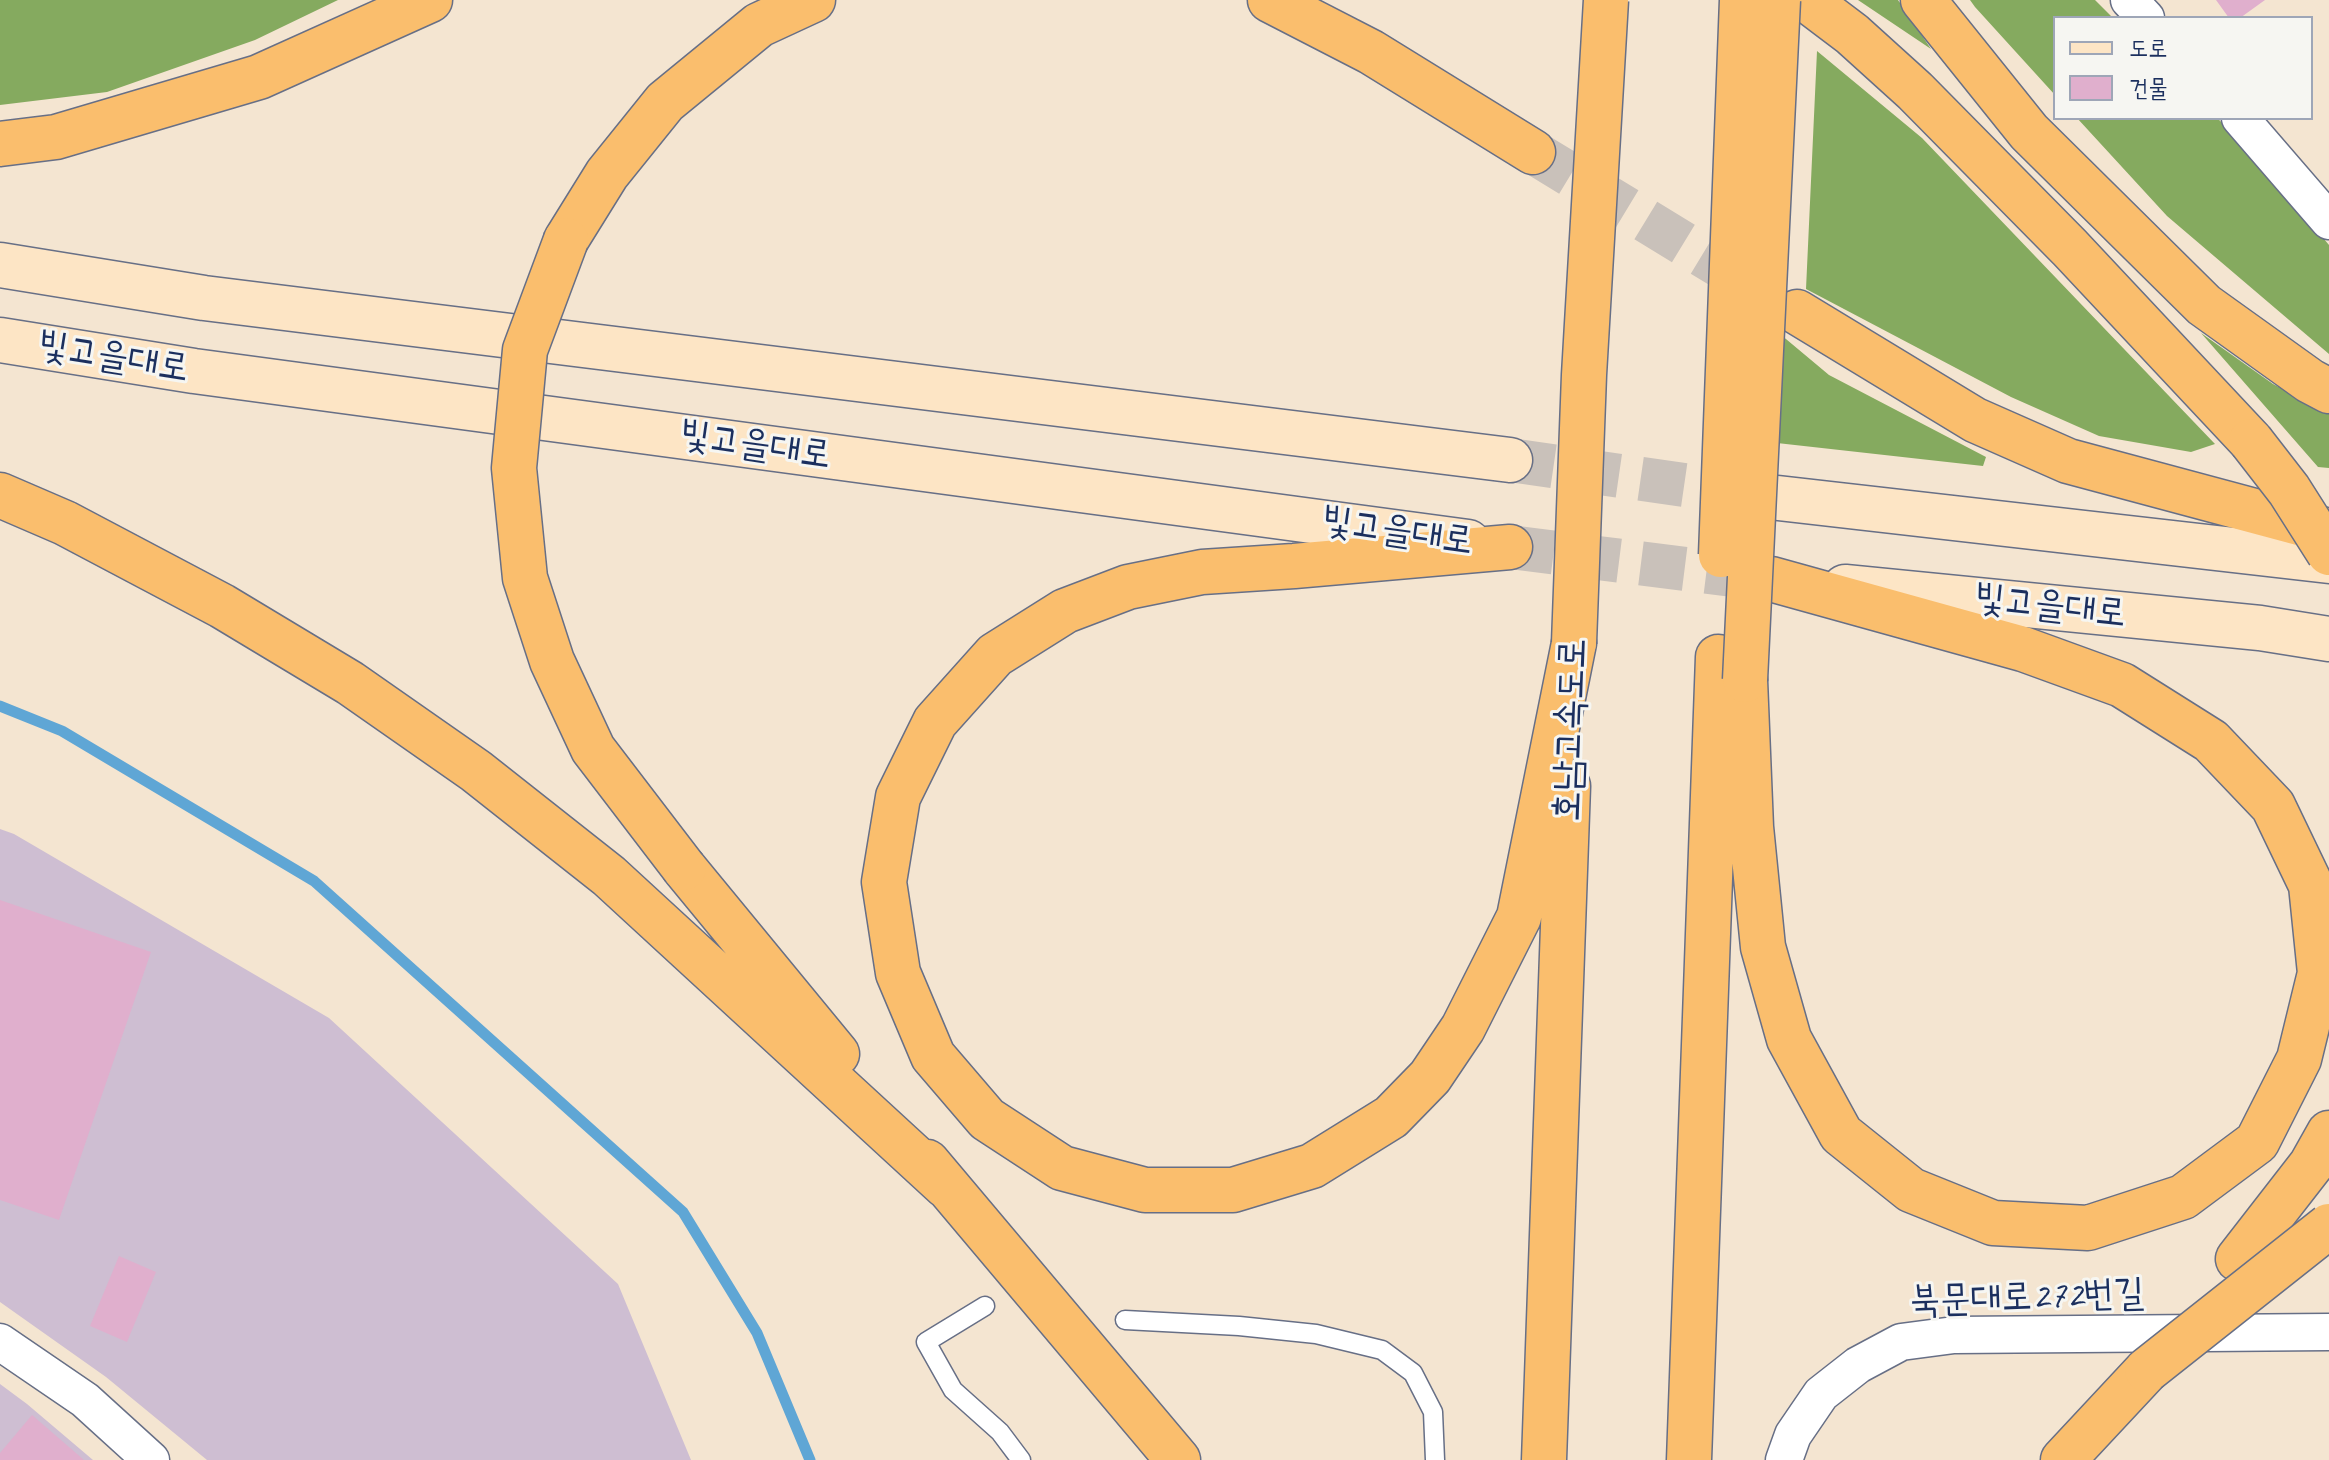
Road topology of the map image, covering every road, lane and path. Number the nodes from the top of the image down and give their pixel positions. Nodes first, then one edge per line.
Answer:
1 (430, 0) edge
2 (813, 0) edge
3 (1270, 0) edge
4 (1606, 0) edge
5 (1742, 0) edge
6 (1778, 0) edge
7 (1807, 0) edge
8 (1923, 0) edge
9 (2129, 0) edge
10 (2144, 16) edge
11 (2242, 120) edge
12 (0, 144) edge
13 (1533, 152) tunnel mouth
14 (2329, 221) edge
15 (0, 265) edge
16 (1797, 312) tunnel mouth
17 (0, 340) edge
18 (2329, 391) edge
19 (1510, 460) tunnel mouth
20 (0, 495) edge
21 (1778, 498) tunnel mouth
22 (2329, 531) edge
23 (1510, 547) joint
24 (2329, 553) edge
25 (2329, 561) edge
26 (1771, 579) joint
27 (2329, 639) edge
28 (1574, 643) junction
29 (1732, 669) junction
30 (2329, 1133) edge
31 (946, 1186) junction
32 (2329, 1226) edge
33 (985, 1306) dead end
34 (1125, 1320) dead end
35 (2329, 1332) edge
36 (0, 1342) edge
37 (2147, 1370) junction
38 (1170, 1452) edge
39 (151, 1460) edge
40 (1021, 1460) edge
41 (1435, 1460) edge
42 (1544, 1460) edge
43 (1689, 1460) edge
44 (1784, 1460) edge
45 (2063, 1460) edge

1 - 12 highway
2 - 31 highway, bridge
3 - 13 highway
4 - 28 highway, 호남고속도로, bridge
5 - 29 highway, bridge
6 - 29 highway, bridge
7 - 24 highway, bridge
8 - 18 highway
9 - 10 street
11 - 14 street
15 - 19 main road, 빛고을대로
16 - 22 highway
17 - 23 main road, 빛고을대로
20 - 31 highway
21 - 25 main road, 빛고을대로
23 - 28 highway
26 - 27 main road, 빛고을대로
26 - 29 highway
28 - 42 highway, 호남고속도로
29 - 43 highway
30 - 37 highway, bridge
31 - 38 highway
32 - 37 highway, bridge
33 - 40 lane
34 - 41 lane
35 - 44 street, 북문대로272번길
36 - 39 street
37 - 45 highway

